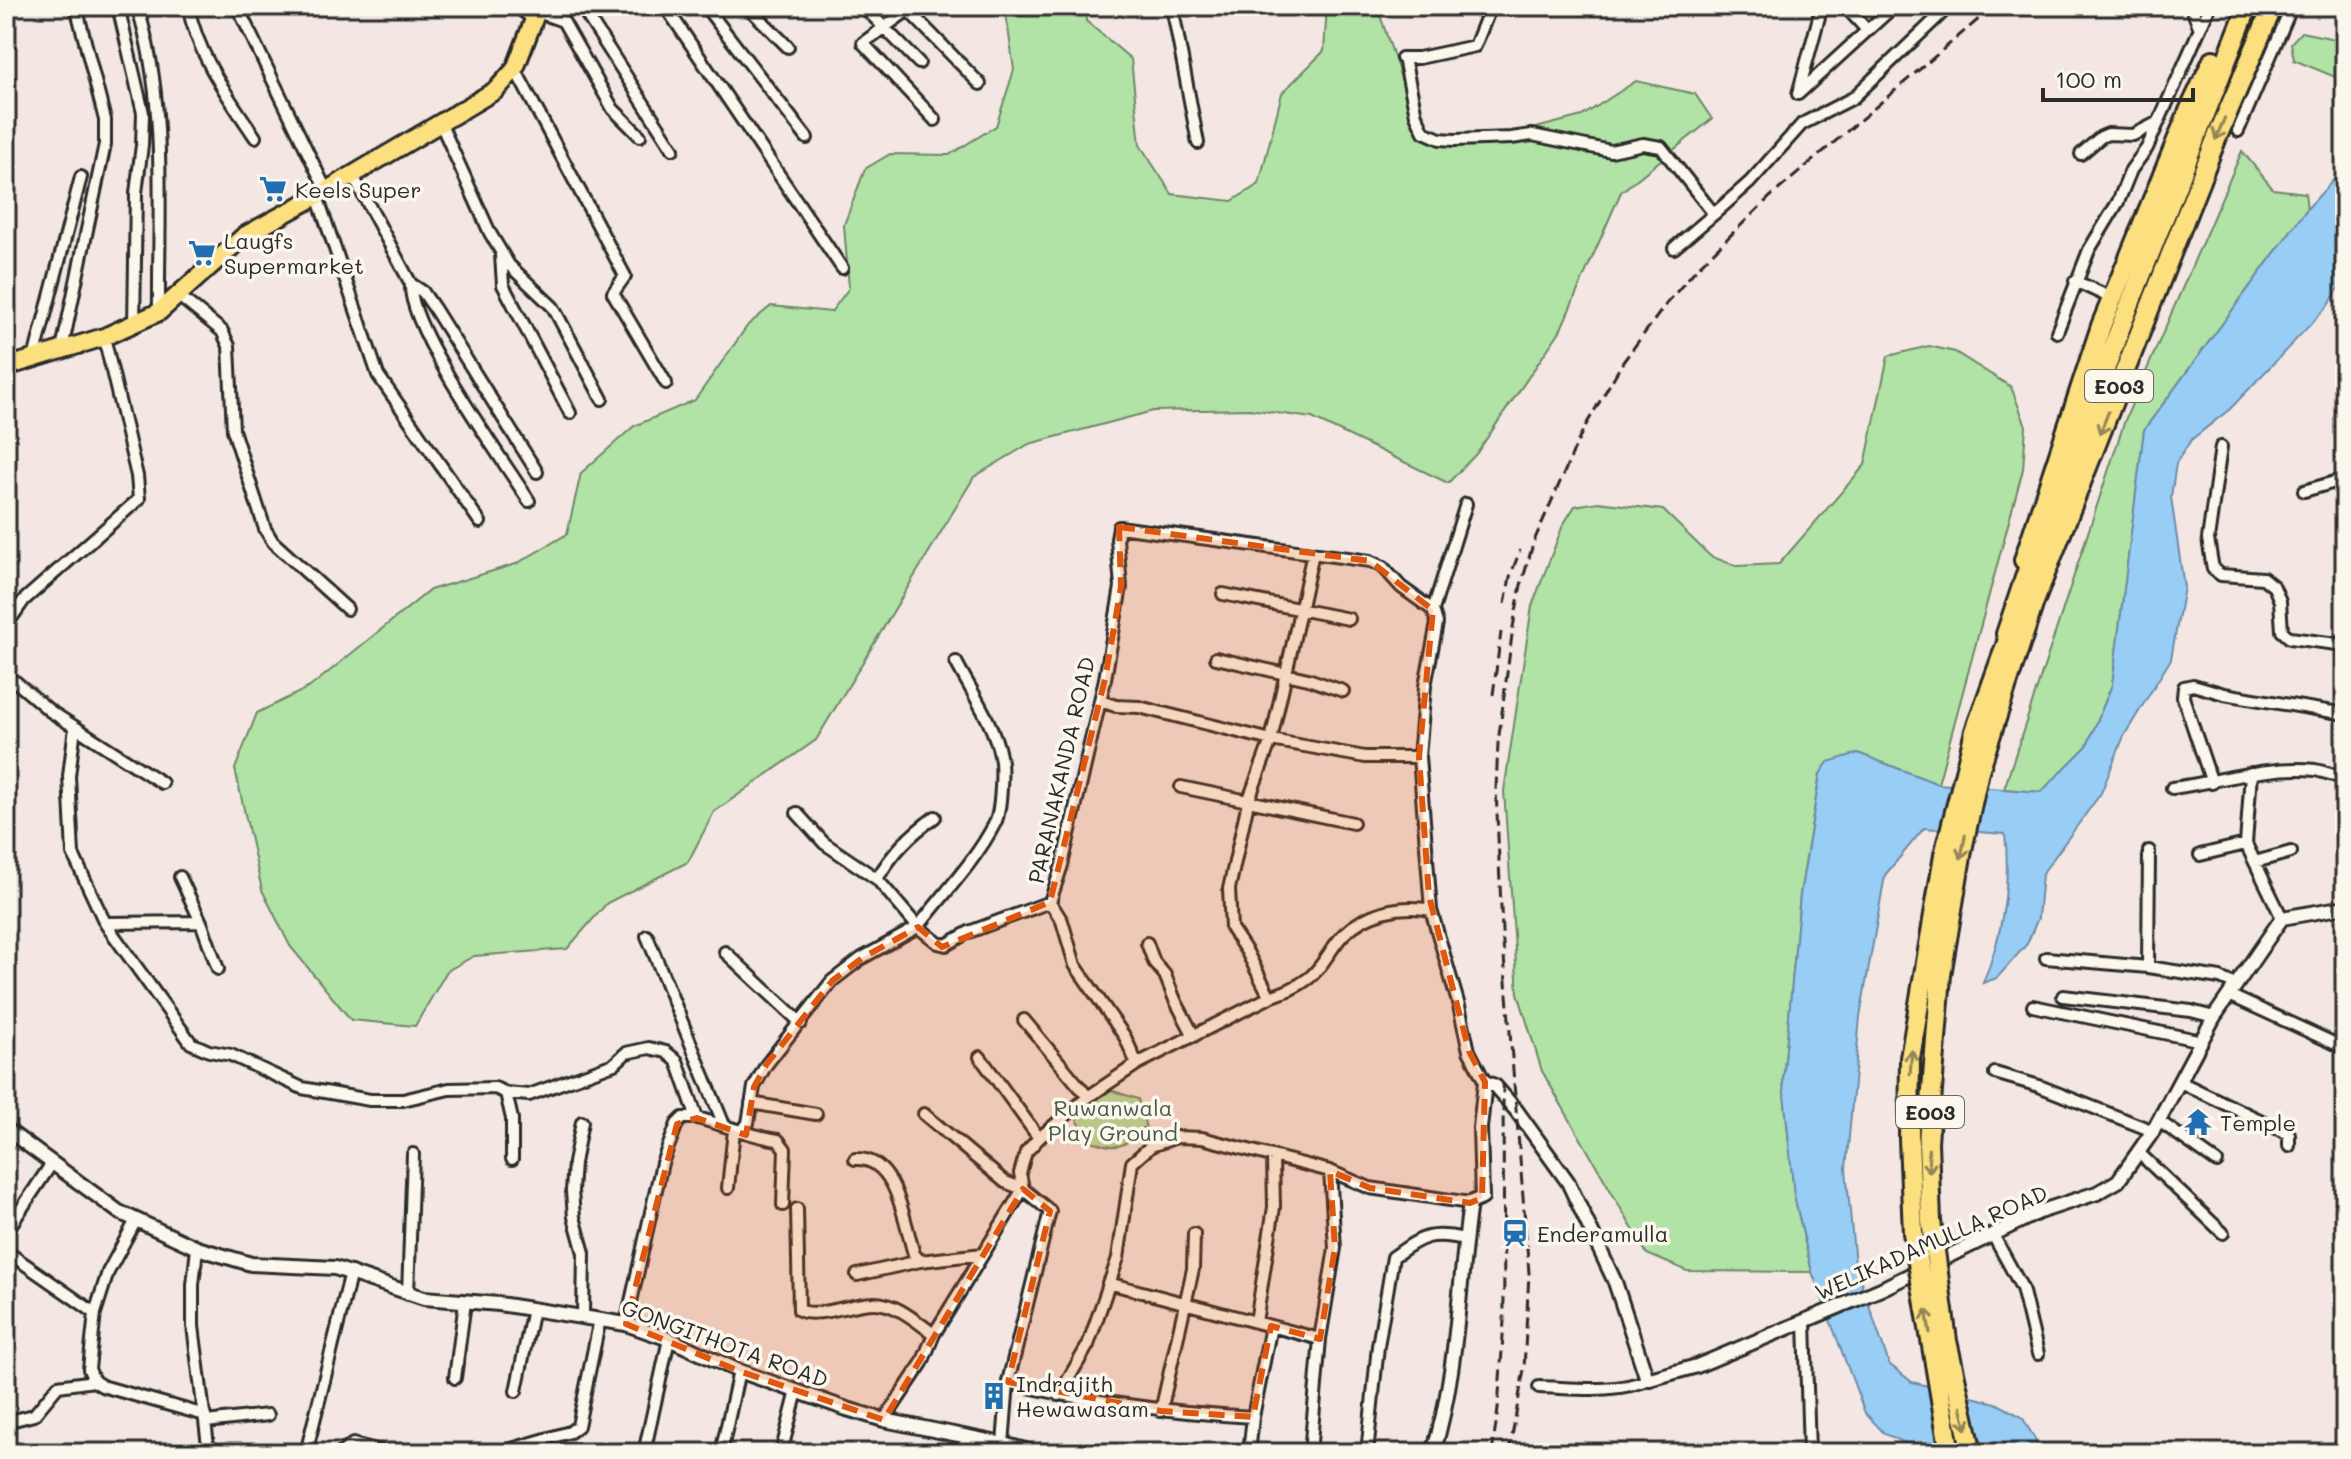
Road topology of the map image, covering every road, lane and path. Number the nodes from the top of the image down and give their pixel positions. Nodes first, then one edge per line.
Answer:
1 (76, 6) edge
2 (118, 6) edge
3 (137, 6) edge
4 (188, 6) edge
5 (237, 6) edge
6 (516, 6) edge
7 (581, 6) edge
8 (665, 6) edge
9 (705, 6) edge
10 (747, 6) edge
11 (863, 6) edge
12 (1172, 6) edge
13 (1491, 6) edge
14 (1822, 6) edge
15 (1845, 6) edge
16 (1894, 6) edge
17 (1938, 6) edge
18 (2191, 6) edge
19 (2210, 6) edge
20 (2239, 6) edge
21 (2247, 6) edge
22 (2273, 6) edge
23 (2292, 6) edge
24 (538, 13) edge
25 (882, 28) junction
26 (2200, 29) junction
27 (1867, 30) junction
28 (2223, 38) junction
29 (788, 47) dead end
30 (919, 63) dead end
31 (515, 69) junction
32 (980, 84) dead end
33 (6, 99) edge
34 (935, 120) dead end
35 (7, 122) edge
36 (440, 122) junction
37 (2157, 123) junction
38 (2238, 131) dead end
39 (640, 136) dead end
40 (255, 137) dead end
41 (807, 138) dead end
42 (6, 143) edge
43 (1198, 143) dead end
44 (673, 149) dead end
45 (2081, 154) dead end
46 (352, 174) junction
47 (81, 177) dead end
48 (321, 193) junction
49 (1714, 214) junction
50 (1674, 248) dead end
51 (501, 251) junction
52 (842, 268) dead end
53 (2075, 281) junction
54 (411, 284) junction
55 (2105, 295) junction
56 (179, 296) junction
57 (159, 312) junction
58 (134, 326) junction
59 (2057, 332) dead end
60 (104, 337) junction
61 (62, 349) junction
62 (34, 358) junction
63 (6, 367) edge
64 (666, 383) dead end
65 (602, 399) dead end
66 (570, 413) dead end
67 (2221, 447) dead end
68 (537, 472) dead end
69 (2345, 479) edge
70 (2304, 491) dead end
71 (529, 501) dead end
72 (1466, 504) dead end
73 (480, 522) dead end
74 (1313, 553) junction
75 (1223, 594) dead end
76 (347, 609) dead end
77 (1433, 610) junction
78 (1299, 611) junction
79 (1349, 619) dead end
80 (6, 626) edge
81 (2001, 630) junction
82 (2345, 645) edge
83 (1216, 658) dead end
84 (956, 662) dead end
85 (1284, 675) junction
86 (6, 684) edge
87 (1988, 686) junction
88 (1343, 691) dead end
89 (1100, 701) junction
90 (2345, 714) edge
91 (75, 727) junction
92 (1975, 731) junction
93 (1271, 740) junction
94 (1419, 757) junction
95 (1972, 772) junction
96 (2251, 773) junction
97 (2345, 778) edge
98 (162, 783) dead end
99 (2212, 783) junction
100 (1181, 787) dead end
101 (2172, 788) dead end
102 (1248, 802) junction
103 (797, 813) dead end
104 (935, 817) dead end
105 (1353, 823) dead end
106 (2246, 844) junction
107 (2149, 851) dead end
108 (2291, 852) dead end
109 (2200, 855) dead end
110 (2255, 862) junction
111 (180, 877) dead end
112 (877, 879) junction
113 (1050, 902) junction
114 (2345, 907) edge
115 (1431, 910) junction
116 (2282, 918) junction
117 (201, 922) junction
118 (105, 923) junction
119 (918, 927) junction
120 (647, 936) dead end
121 (1147, 943) dead end
122 (725, 952) dead end
123 (2046, 958) dead end
124 (2148, 967) junction
125 (218, 969) dead end
126 (2232, 990) junction
127 (2063, 996) dead end
128 (1270, 997) junction
129 (2033, 1006) dead end
130 (2214, 1017) junction
131 (1024, 1020) dead end
132 (801, 1023) junction
133 (1194, 1036) junction
134 (2202, 1041) junction
135 (2340, 1046) dead end
136 (980, 1057) dead end
137 (1137, 1064) junction
138 (1995, 1073) dead end
139 (1485, 1082) junction
140 (2180, 1082) junction
141 (506, 1093) junction
142 (1088, 1097) junction
143 (751, 1103) junction
144 (816, 1114) dead end
145 (924, 1114) dead end
146 (697, 1118) junction
147 (582, 1122) dead end
148 (2156, 1126) junction
149 (734, 1128) junction
150 (6, 1129) edge
151 (1039, 1138) junction
152 (2289, 1146) dead end
153 (2139, 1153) junction
154 (413, 1154) dead end
155 (1273, 1157) junction
156 (512, 1159) dead end
157 (855, 1159) dead end
158 (2217, 1162) dead end
159 (52, 1163) junction
160 (1330, 1171) junction
161 (728, 1188) dead end
162 (1023, 1189) junction
163 (1470, 1203) junction
164 (783, 1205) dead end
165 (797, 1209) dead end
166 (135, 1222) junction
167 (6, 1232) edge
168 (2223, 1233) dead end
169 (1194, 1234) dead end
170 (1993, 1235) junction
171 (1465, 1239) junction
172 (197, 1248) junction
173 (6, 1251) edge
174 (983, 1254) junction
175 (920, 1261) junction
176 (351, 1272) junction
177 (857, 1275) dead end
178 (1108, 1283) junction
179 (408, 1294) junction
180 (465, 1302) junction
181 (1185, 1304) junction
182 (533, 1309) junction
183 (95, 1313) junction
184 (583, 1315) junction
185 (600, 1319) junction
186 (1805, 1321) junction
187 (1256, 1322) junction
188 (626, 1324) junction
189 (1271, 1326) junction
190 (934, 1334) junction
191 (669, 1339) junction
192 (1320, 1339) junction
193 (2038, 1354) dead end
194 (739, 1371) junction
195 (455, 1378) dead end
196 (1650, 1379) junction
197 (94, 1381) junction
198 (1008, 1382) junction
199 (1539, 1387) dead end
200 (516, 1391) dead end
201 (797, 1391) junction
202 (1059, 1395) junction
203 (1161, 1411) junction
204 (268, 1415) dead end
205 (1253, 1417) junction
206 (206, 1418) junction
207 (884, 1420) junction
208 (6, 1422) edge
209 (966, 1437) junction
210 (208, 1438) junction
211 (1003, 1444) junction
212 (1031, 1452) edge
213 (209, 1453) edge
214 (220, 1453) edge
215 (306, 1453) edge
216 (341, 1453) edge
217 (387, 1453) edge
218 (498, 1453) edge
219 (644, 1453) edge
220 (721, 1453) edge
221 (781, 1453) edge
222 (962, 1453) edge
223 (1249, 1453) edge
224 (1310, 1453) edge
225 (1367, 1453) edge
226 (1433, 1453) edge
227 (1809, 1453) edge
228 (1950, 1453) edge
229 (1972, 1453) edge

1 - 61 street
2 - 58 street
3 - 57 street
4 - 40 street
5 - 48 street
6 - 24 street
7 - 44 street
8 - 52 street
9 - 41 street
10 - 29 street
11 - 25 street
12 - 43 street
13 - 49 street
14 - 27 street
15 - 27 street
16 - 27 street
17 - 49 street
18 - 26 street
19 - 26 street
20 - 28 highway
21 - 87 highway
21 - 92 highway, E003
22 -> 95 highway, E003
23 - 38 street
24 - 31 main road
24 - 39 street
25 - 30 street
25 - 32 street
25 - 34 street
26 - 37 street
28 - 55 highway
28 - 81 highway
31 - 36 main road
31 - 64 street
33 - 35 street
35 - 42 street
36 - 46 main road
36 - 51 street
37 - 45 street
37 - 53 street
46 - 48 main road
46 - 54 street
47 - 62 street
48 - 56 main road
48 - 73 street
49 - 50 street
51 - 65 street
51 - 66 street
53 - 55 street
53 - 59 street
54 - 68 street
54 - 71 street
55 - 81 highway
56 - 57 main road
56 - 76 street
57 - 58 main road
58 - 60 main road
60 - 61 main road
60 - 80 street
61 - 62 main road
62 - 63 main road
67 - 82 street
69 - 70 street
72 - 77 street
74 - 77 street
74 - 78 street
74 - 89 street, PARANAKANDA ROAD
75 - 78 street
77 - 94 street
78 - 79 street
78 - 85 street
81 - 87 highway
83 - 85 street
84 - 119 street
85 - 88 street
85 - 93 street
86 - 91 street
87 - 92 highway
89 - 93 street
89 - 113 street, PARANAKANDA ROAD
90 - 99 street
91 - 98 street
91 - 118 street
92 - 95 highway, E003
93 - 94 street
93 - 102 street
94 - 115 street
228 -> 95 highway, E003, bridge
95 -> 229 highway, E003, bridge
96 - 97 street
96 - 99 street
96 - 106 street
99 - 101 street
100 - 102 street
102 - 105 street
102 - 128 street
103 - 112 street
104 - 112 street
106 - 109 street
106 - 110 street
107 - 124 street
108 - 110 street
110 - 116 street
111 - 117 street
112 - 119 street
113 - 119 street, PARANAKANDA ROAD
113 - 137 street
114 - 116 street
115 - 128 street
115 - 139 street
116 - 126 street, WELIKADAMULLA ROAD
117 - 118 street
117 - 125 street
118 - 141 street
119 - 132 street
120 - 149 street
121 - 133 street
122 - 132 street
123 - 124 street
124 - 126 street
126 - 130 street, WELIKADAMULLA ROAD
126 - 135 street
127 - 130 street
128 - 133 street
129 - 134 street
130 - 134 street, WELIKADAMULLA ROAD
131 - 142 street
132 - 143 street
133 - 137 street
134 - 140 street, WELIKADAMULLA ROAD
136 - 151 street
137 - 142 street
138 - 148 street
139 - 163 street
139 - 196 street
140 - 148 street, WELIKADAMULLA ROAD
140 - 152 street
141 - 146 street
141 - 156 street
142 - 151 street
143 - 144 street
143 - 149 street
145 - 162 street
146 - 149 street
146 - 188 street
147 - 184 street
148 - 153 street, WELIKADAMULLA ROAD
148 - 158 street
149 - 161 street
149 - 164 street
150 - 159 street, GONGITHOTA ROAD
151 - 162 street
153 - 168 street
153 - 170 street, WELIKADAMULLA ROAD
154 - 179 street
155 - 160 street
155 - 178 street
155 - 187 street
157 - 175 street
159 - 166 street, GONGITHOTA ROAD
159 - 167 street
160 - 163 street
160 - 192 street
162 - 174 street
162 - 198 street
163 - 171 street
165 - 190 street
166 - 172 street, GONGITHOTA ROAD
166 - 183 street
169 - 181 street
170 - 186 street, WELIKADAMULLA ROAD
170 - 193 street
171 - 225 street
171 - 226 street
172 - 176 street, GONGITHOTA ROAD
172 - 206 street
173 - 183 street
174 - 175 street
174 - 190 street
175 - 177 street
176 - 179 street, GONGITHOTA ROAD
176 - 215 street
178 - 181 street
178 - 202 street
179 - 180 street, GONGITHOTA ROAD
180 - 182 street, GONGITHOTA ROAD
180 - 195 street
181 - 187 street
181 - 203 street
182 - 184 street, GONGITHOTA ROAD
182 - 200 street
183 - 197 street
184 - 185 street, GONGITHOTA ROAD
185 - 188 street, GONGITHOTA ROAD
185 - 218 street
186 - 196 street, WELIKADAMULLA ROAD
186 - 227 street
187 - 189 street
188 - 191 street, GONGITHOTA ROAD
189 - 192 street
189 - 205 street
190 - 207 street
191 - 194 street, GONGITHOTA ROAD
191 - 219 street
192 - 224 street
194 - 201 street, GONGITHOTA ROAD
194 - 220 street
196 - 199 street, WELIKADAMULLA ROAD
197 - 206 street
197 - 208 street
198 - 202 street
198 - 211 street
201 - 207 street, GONGITHOTA ROAD
201 - 221 street
202 - 203 street
203 - 205 street
204 - 206 street
205 - 223 street
206 - 210 street
207 - 209 street, GONGITHOTA ROAD
209 - 211 street, GONGITHOTA ROAD
209 - 222 street
210 - 213 street
210 - 214 street
211 - 212 street, GONGITHOTA ROAD
216 - 217 street

